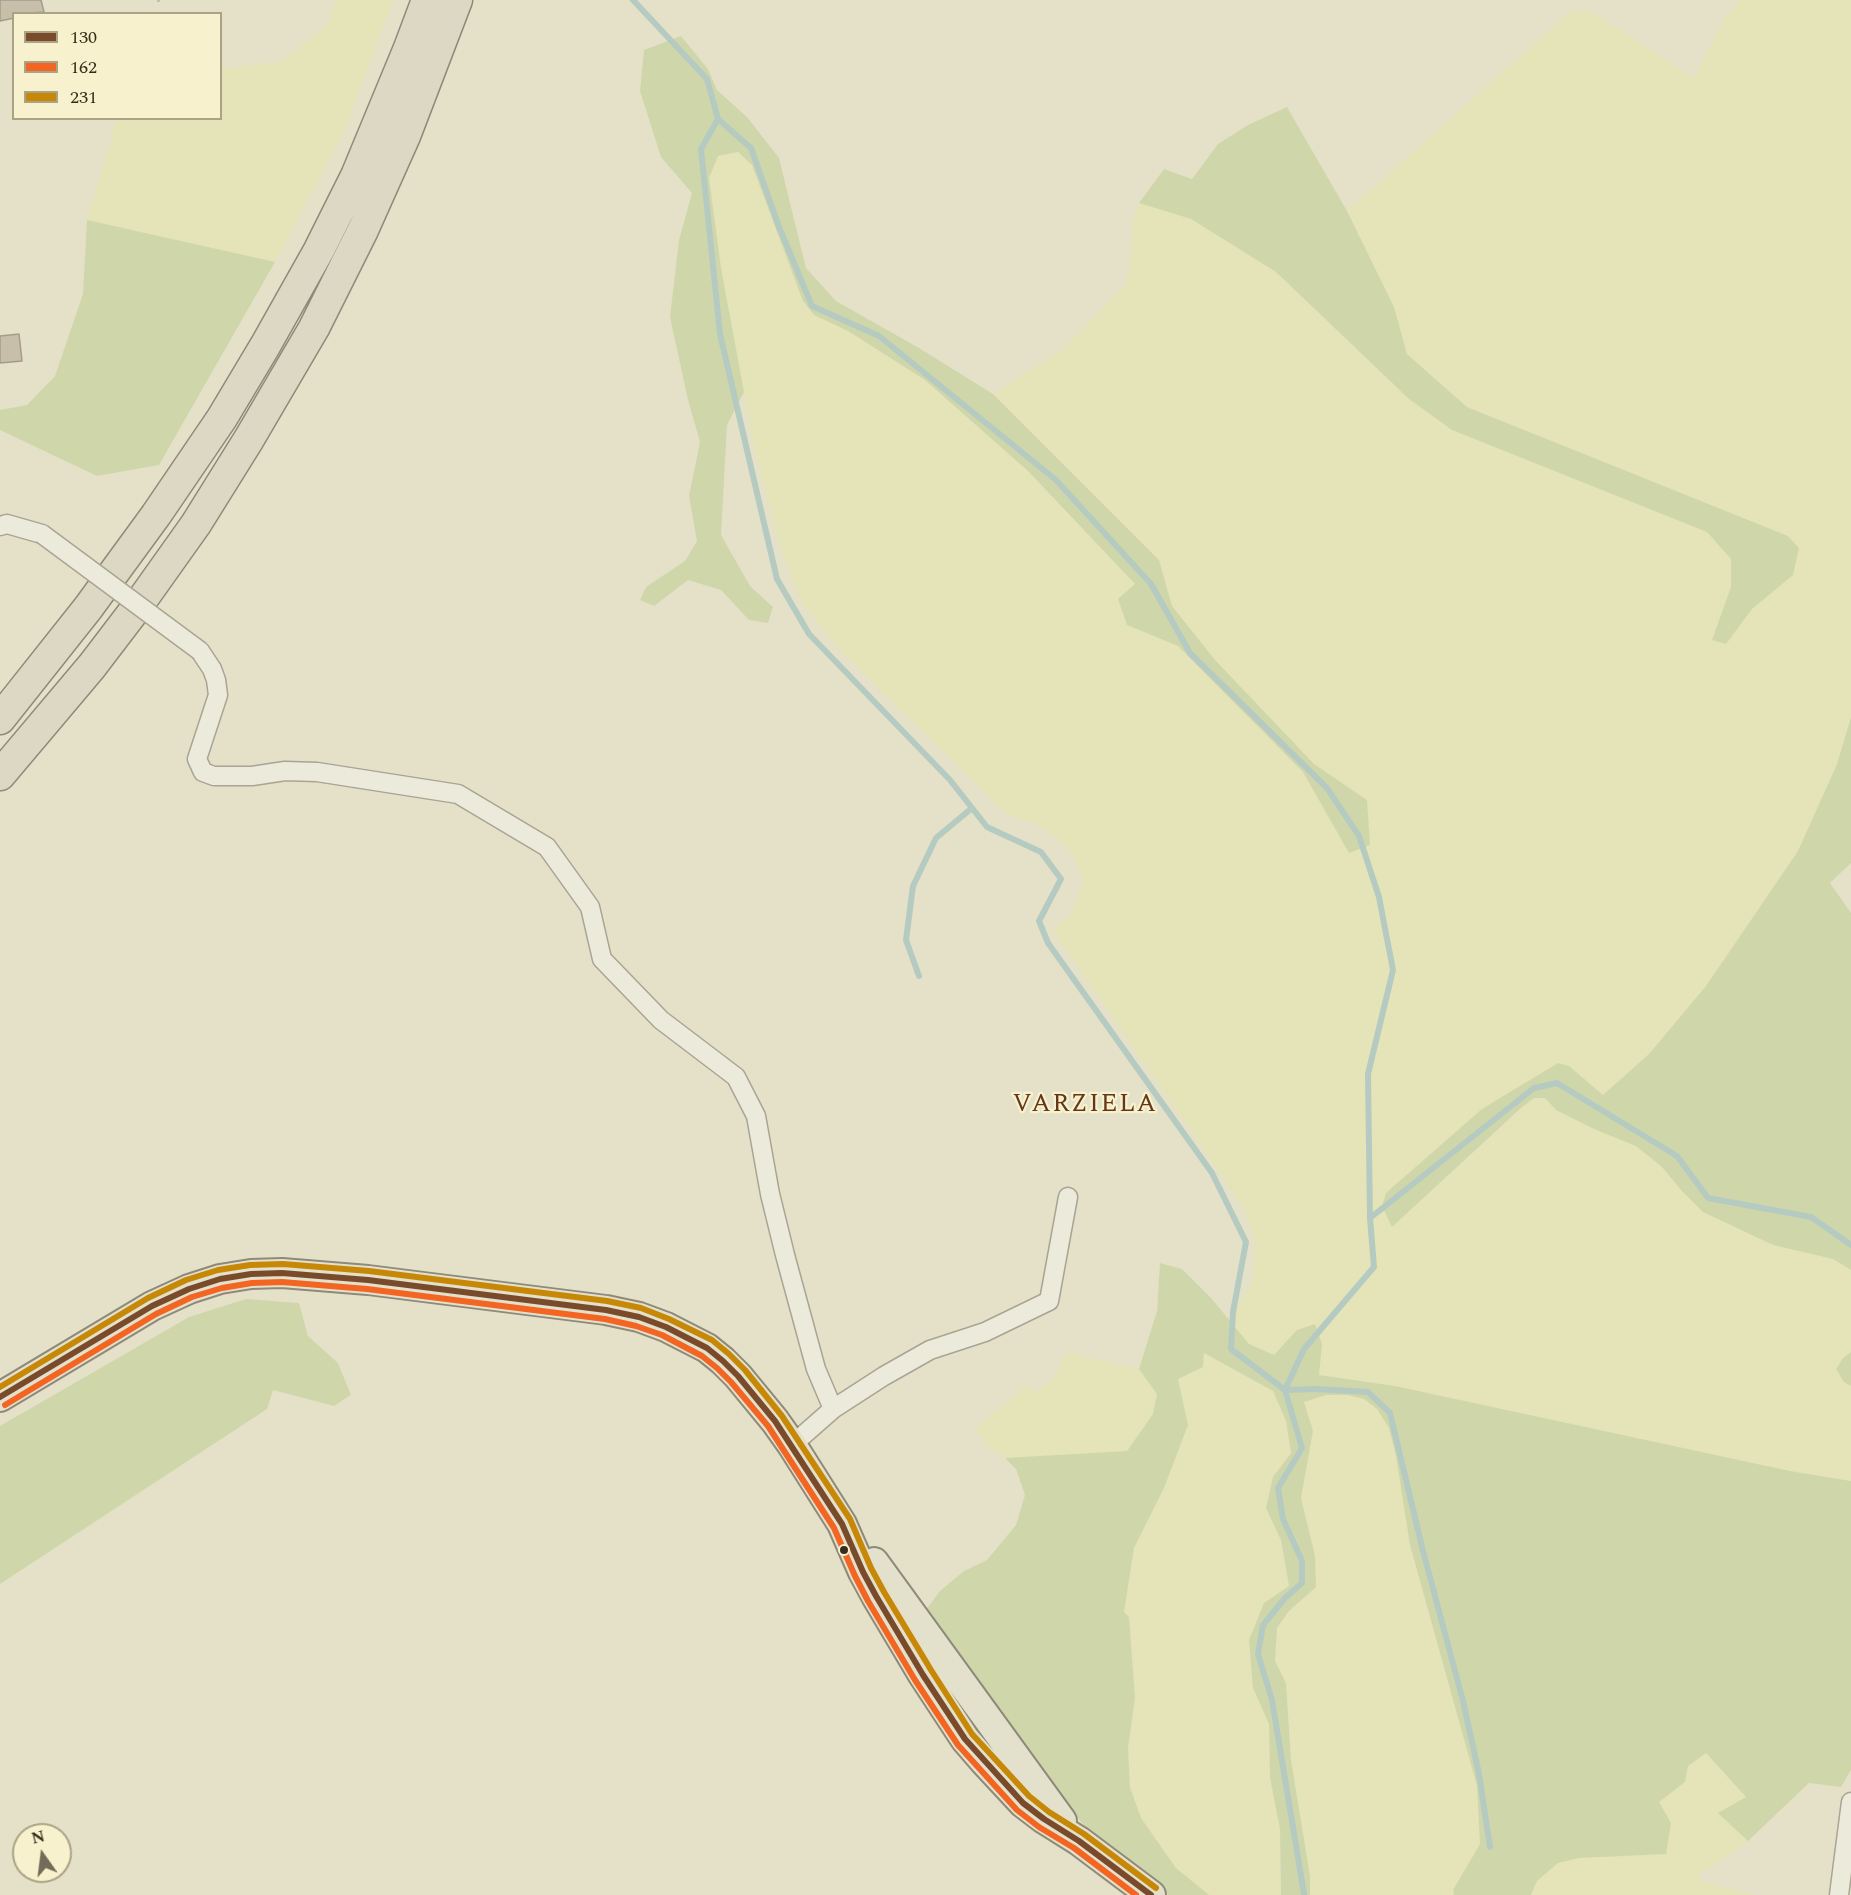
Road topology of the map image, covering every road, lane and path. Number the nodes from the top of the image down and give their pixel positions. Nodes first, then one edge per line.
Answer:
1 (427, 0) edge
2 (457, 0) edge
3 (0, 526) edge
4 (88, 608) junction
5 (0, 693) edge
6 (0, 719) edge
7 (1, 775) edge
8 (1068, 1197) dead end
9 (0, 1397) edge
10 (832, 1410) junction
11 (792, 1445) junction
12 (1851, 1803) edge
13 (1151, 1895) edge
14 (1839, 1895) edge

1 - 4 highway
2 - 7 highway
3 - 10 street, bridge
4 - 5 highway
4 - 6 highway
8 - 10 street
9 - 11 main road
10 - 11 street
11 - 13 main road
12 - 14 street

